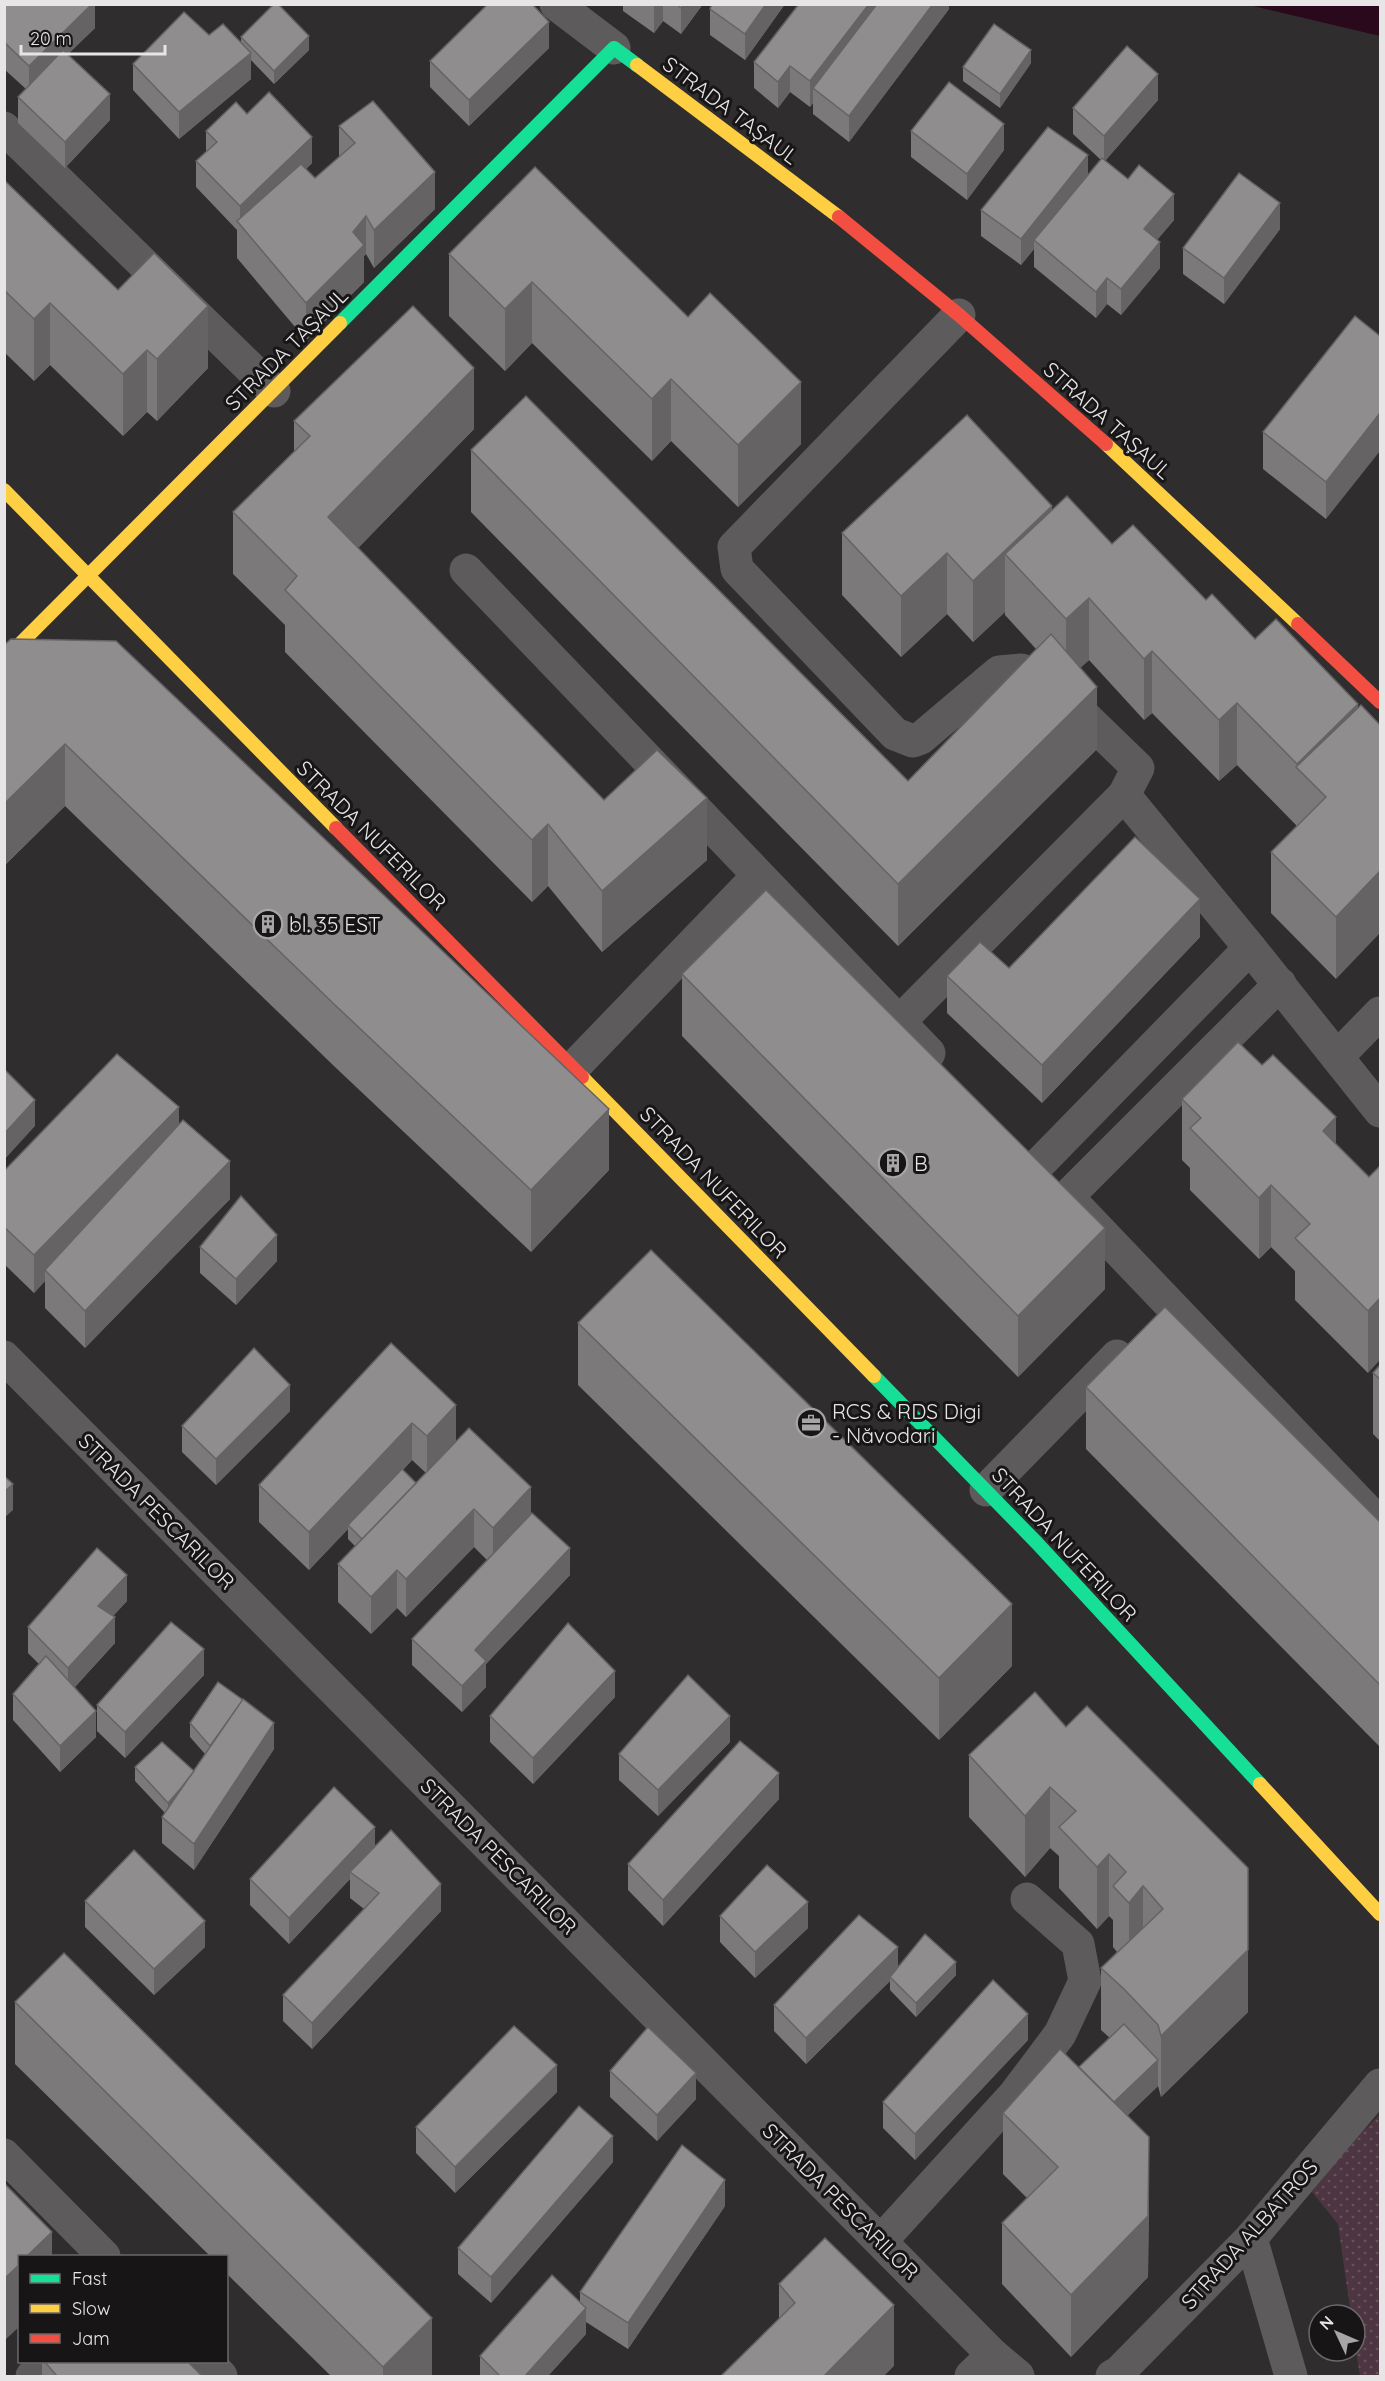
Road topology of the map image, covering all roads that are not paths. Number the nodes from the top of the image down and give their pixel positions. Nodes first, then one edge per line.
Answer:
1 (556, 4) edge
2 (614, 48) junction
3 (4, 128) edge
4 (959, 315) junction
5 (274, 391) junction
6 (4, 490) edge
7 (466, 570) dead end
8 (86, 576) junction
9 (4, 660) edge
10 (1380, 702) edge
11 (1124, 795) junction
12 (758, 876) junction
13 (1250, 948) junction
14 (1280, 984) junction
15 (1380, 1013) edge
16 (899, 1022) junction
17 (1337, 1057) junction
18 (573, 1068) junction
19 (948, 1073) edge
20 (1380, 1111) edge
21 (1013, 1141) edge
22 (1037, 1166) junction
23 (1067, 1197) junction
24 (1152, 1320) junction
25 (8, 1369) edge
26 (986, 1490) junction
27 (1380, 1524) edge
28 (1027, 1899) dead end
29 (1380, 1914) edge
30 (1380, 2085) edge
31 (4, 2155) edge
32 (1251, 2238) junction
33 (881, 2241) junction
34 (103, 2255) edge
35 (45, 2363) edge
36 (209, 2363) edge
37 (982, 2366) edge
38 (32, 2376) edge
39 (222, 2376) edge
40 (1018, 2376) edge
41 (1112, 2376) edge
42 (1291, 2376) edge

1 - 2 street
2 - 4 street, STRADA TAȘAUL
2 - 5 street, STRADA TAȘAUL
3 - 5 street
4 - 10 street, STRADA TAȘAUL
4 - 11 street
5 - 8 street, STRADA TAȘAUL
6 - 8 street, STRADA NUFERILOR
7 - 12 street
8 - 9 street, STRADA TAȘAUL
8 - 18 street, STRADA NUFERILOR
11 - 13 street
11 - 16 street
12 - 16 street
12 - 18 street
13 - 14 street
13 - 22 street
14 - 17 street
14 - 23 street
15 - 17 street
16 - 19 street
17 - 20 street
18 - 26 street, STRADA NUFERILOR
21 - 22 street
22 - 23 street
23 - 24 street
24 - 26 street
24 - 27 street
25 - 33 street, STRADA PESCARILOR
26 - 29 street, STRADA NUFERILOR
28 - 33 street
30 - 32 street, STRADA ALBATROS
31 - 34 street
32 - 41 street, STRADA ALBATROS
32 - 42 street
33 - 37 street, STRADA PESCARILOR
35 - 38 street
36 - 39 street
37 - 40 street

